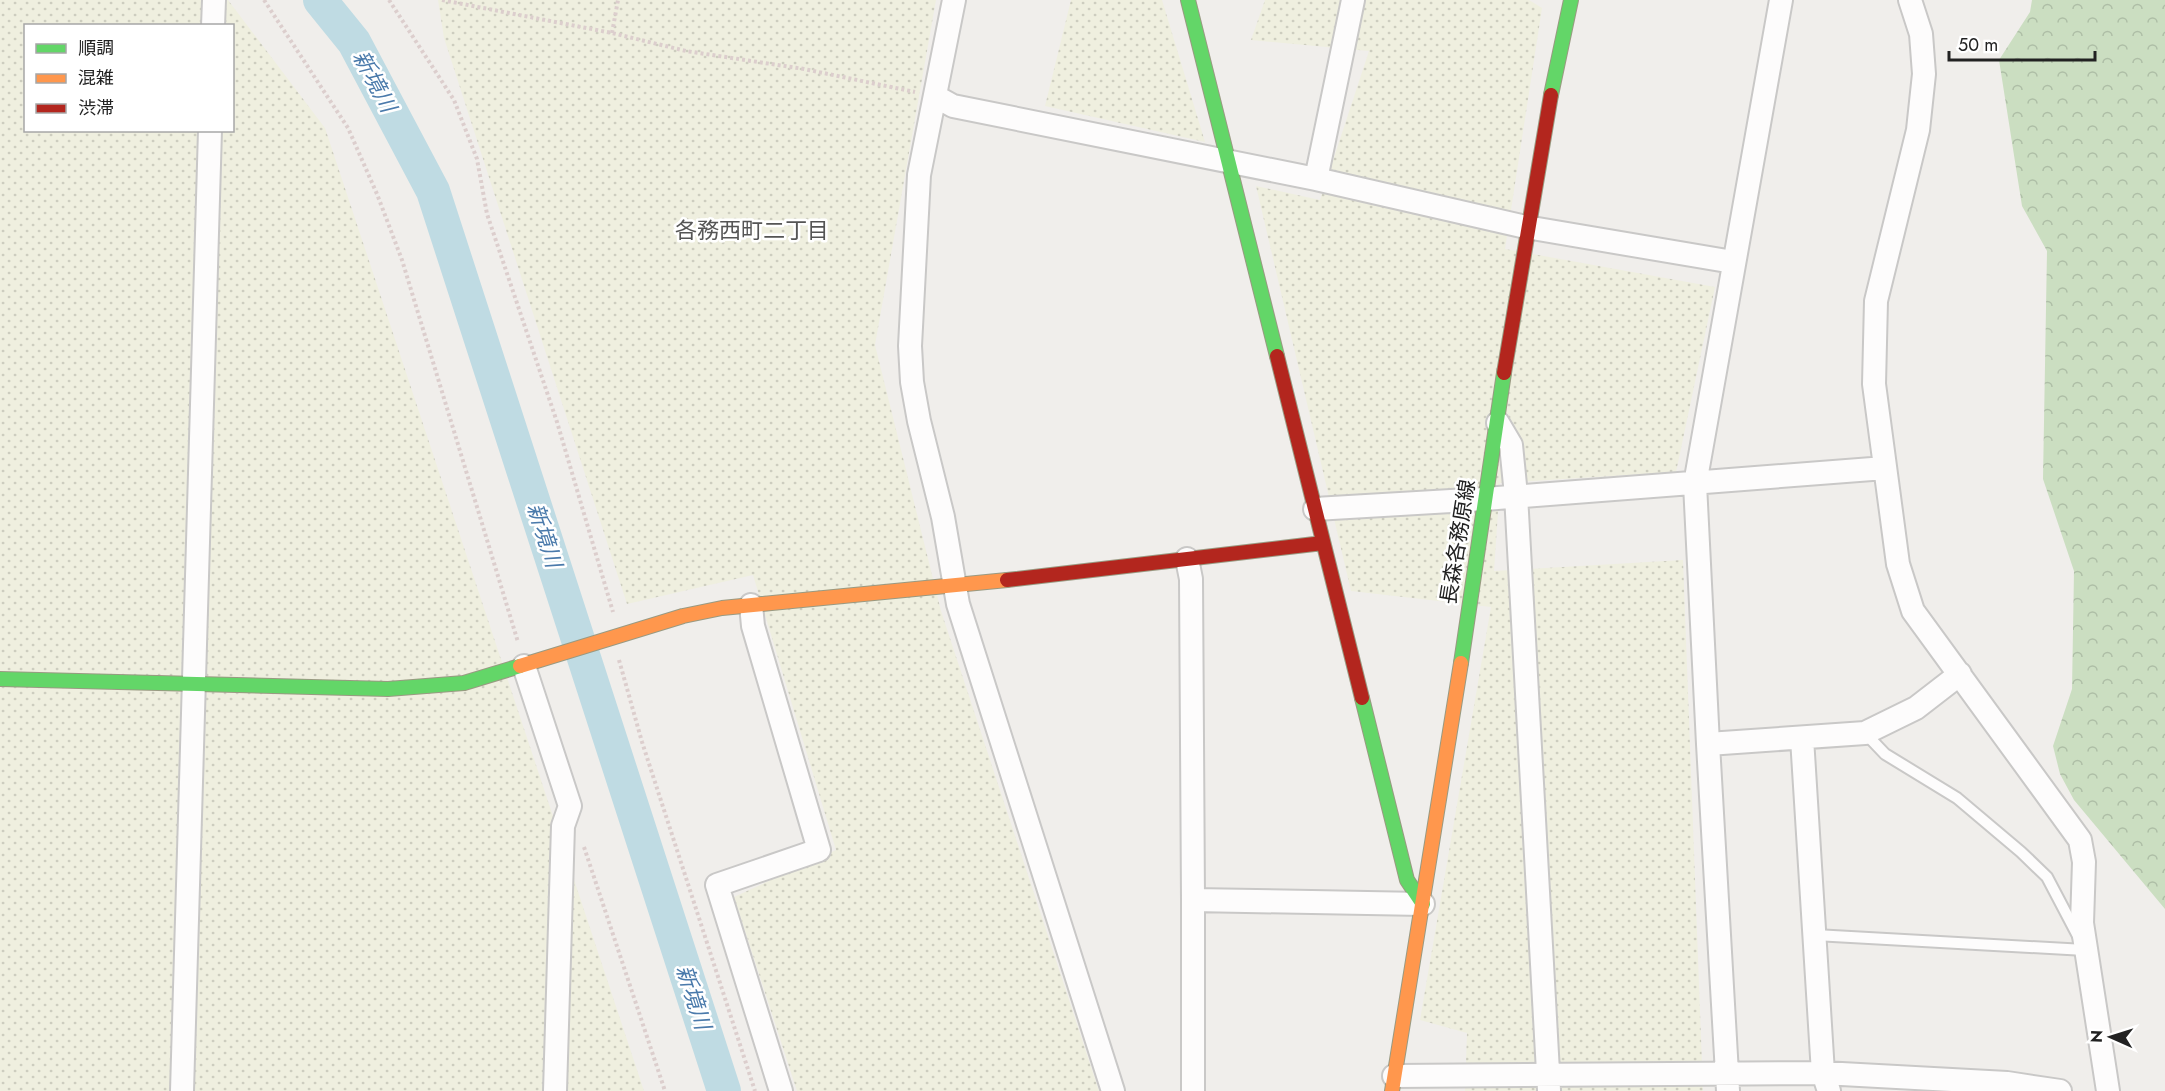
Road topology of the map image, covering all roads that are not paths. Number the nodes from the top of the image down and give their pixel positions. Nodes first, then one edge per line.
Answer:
1 (214, 0) edge
2 (954, 0) edge
3 (1188, 0) edge
4 (1353, 0) edge
5 (1571, 0) edge
6 (1781, 0) edge
7 (1910, 0) edge
8 (213, 24) edge
9 (934, 96) junction
10 (210, 132) edge
11 (1230, 162) junction
12 (1316, 179) junction
13 (1526, 227) junction
14 (1733, 262) junction
15 (1498, 423) junction
16 (1885, 468) junction
17 (1695, 484) junction
18 (1516, 495) junction
19 (1485, 499) junction
20 (1315, 509) junction
21 (1323, 543) junction
22 (1187, 558) junction
23 (954, 586) junction
24 (751, 605) junction
25 (524, 666) junction
26 (1960, 674) junction
27 (0, 679) edge
28 (196, 684) junction
29 (1865, 733) junction
30 (1802, 738) junction
31 (1708, 744) junction
32 (1193, 900) junction
33 (1423, 904) junction
34 (1815, 935) junction
35 (2085, 950) junction
36 (1727, 1082) edge
37 (1826, 1082) edge
38 (1548, 1083) edge
39 (1393, 1084) edge
40 (183, 1091) edge
41 (555, 1091) edge
42 (781, 1091) edge
43 (1113, 1091) edge
44 (1193, 1091) edge
45 (2060, 1091) edge
46 (2108, 1091) edge

1 - 8 street
2 - 9 street
3 - 11 street
4 - 12 street
5 - 13 street, 長森各務原線
6 - 14 street
7 - 16 street
9 - 11 street
9 - 23 street
10 - 28 street
11 - 12 street
11 - 20 street
12 - 13 street
13 - 14 street
13 - 15 street, 長森各務原線
14 - 17 street
15 - 18 street
15 - 19 street, 長森各務原線
16 - 17 street
16 - 26 street
17 - 18 street
17 - 31 street
18 - 19 street
18 - 38 street
19 - 20 street
19 - 33 street, 長森各務原線
20 - 21 street
21 - 22 street
21 - 33 street
22 - 23 street
22 - 32 street
23 - 24 street
23 - 43 street
24 - 25 street
24 - 42 street
25 - 28 street
25 - 41 street
26 - 29 street
26 - 35 street
27 - 28 street
28 - 40 street
29 - 30 street
29 - 35 lane
30 - 31 street
30 - 34 street
31 - 36 street
32 - 33 street
32 - 44 street
33 - 39 street, 長森各務原線
34 - 35 lane
34 - 37 street
35 - 46 street
36 - 37 street
36 - 38 street
37 - 45 street
38 - 39 street

